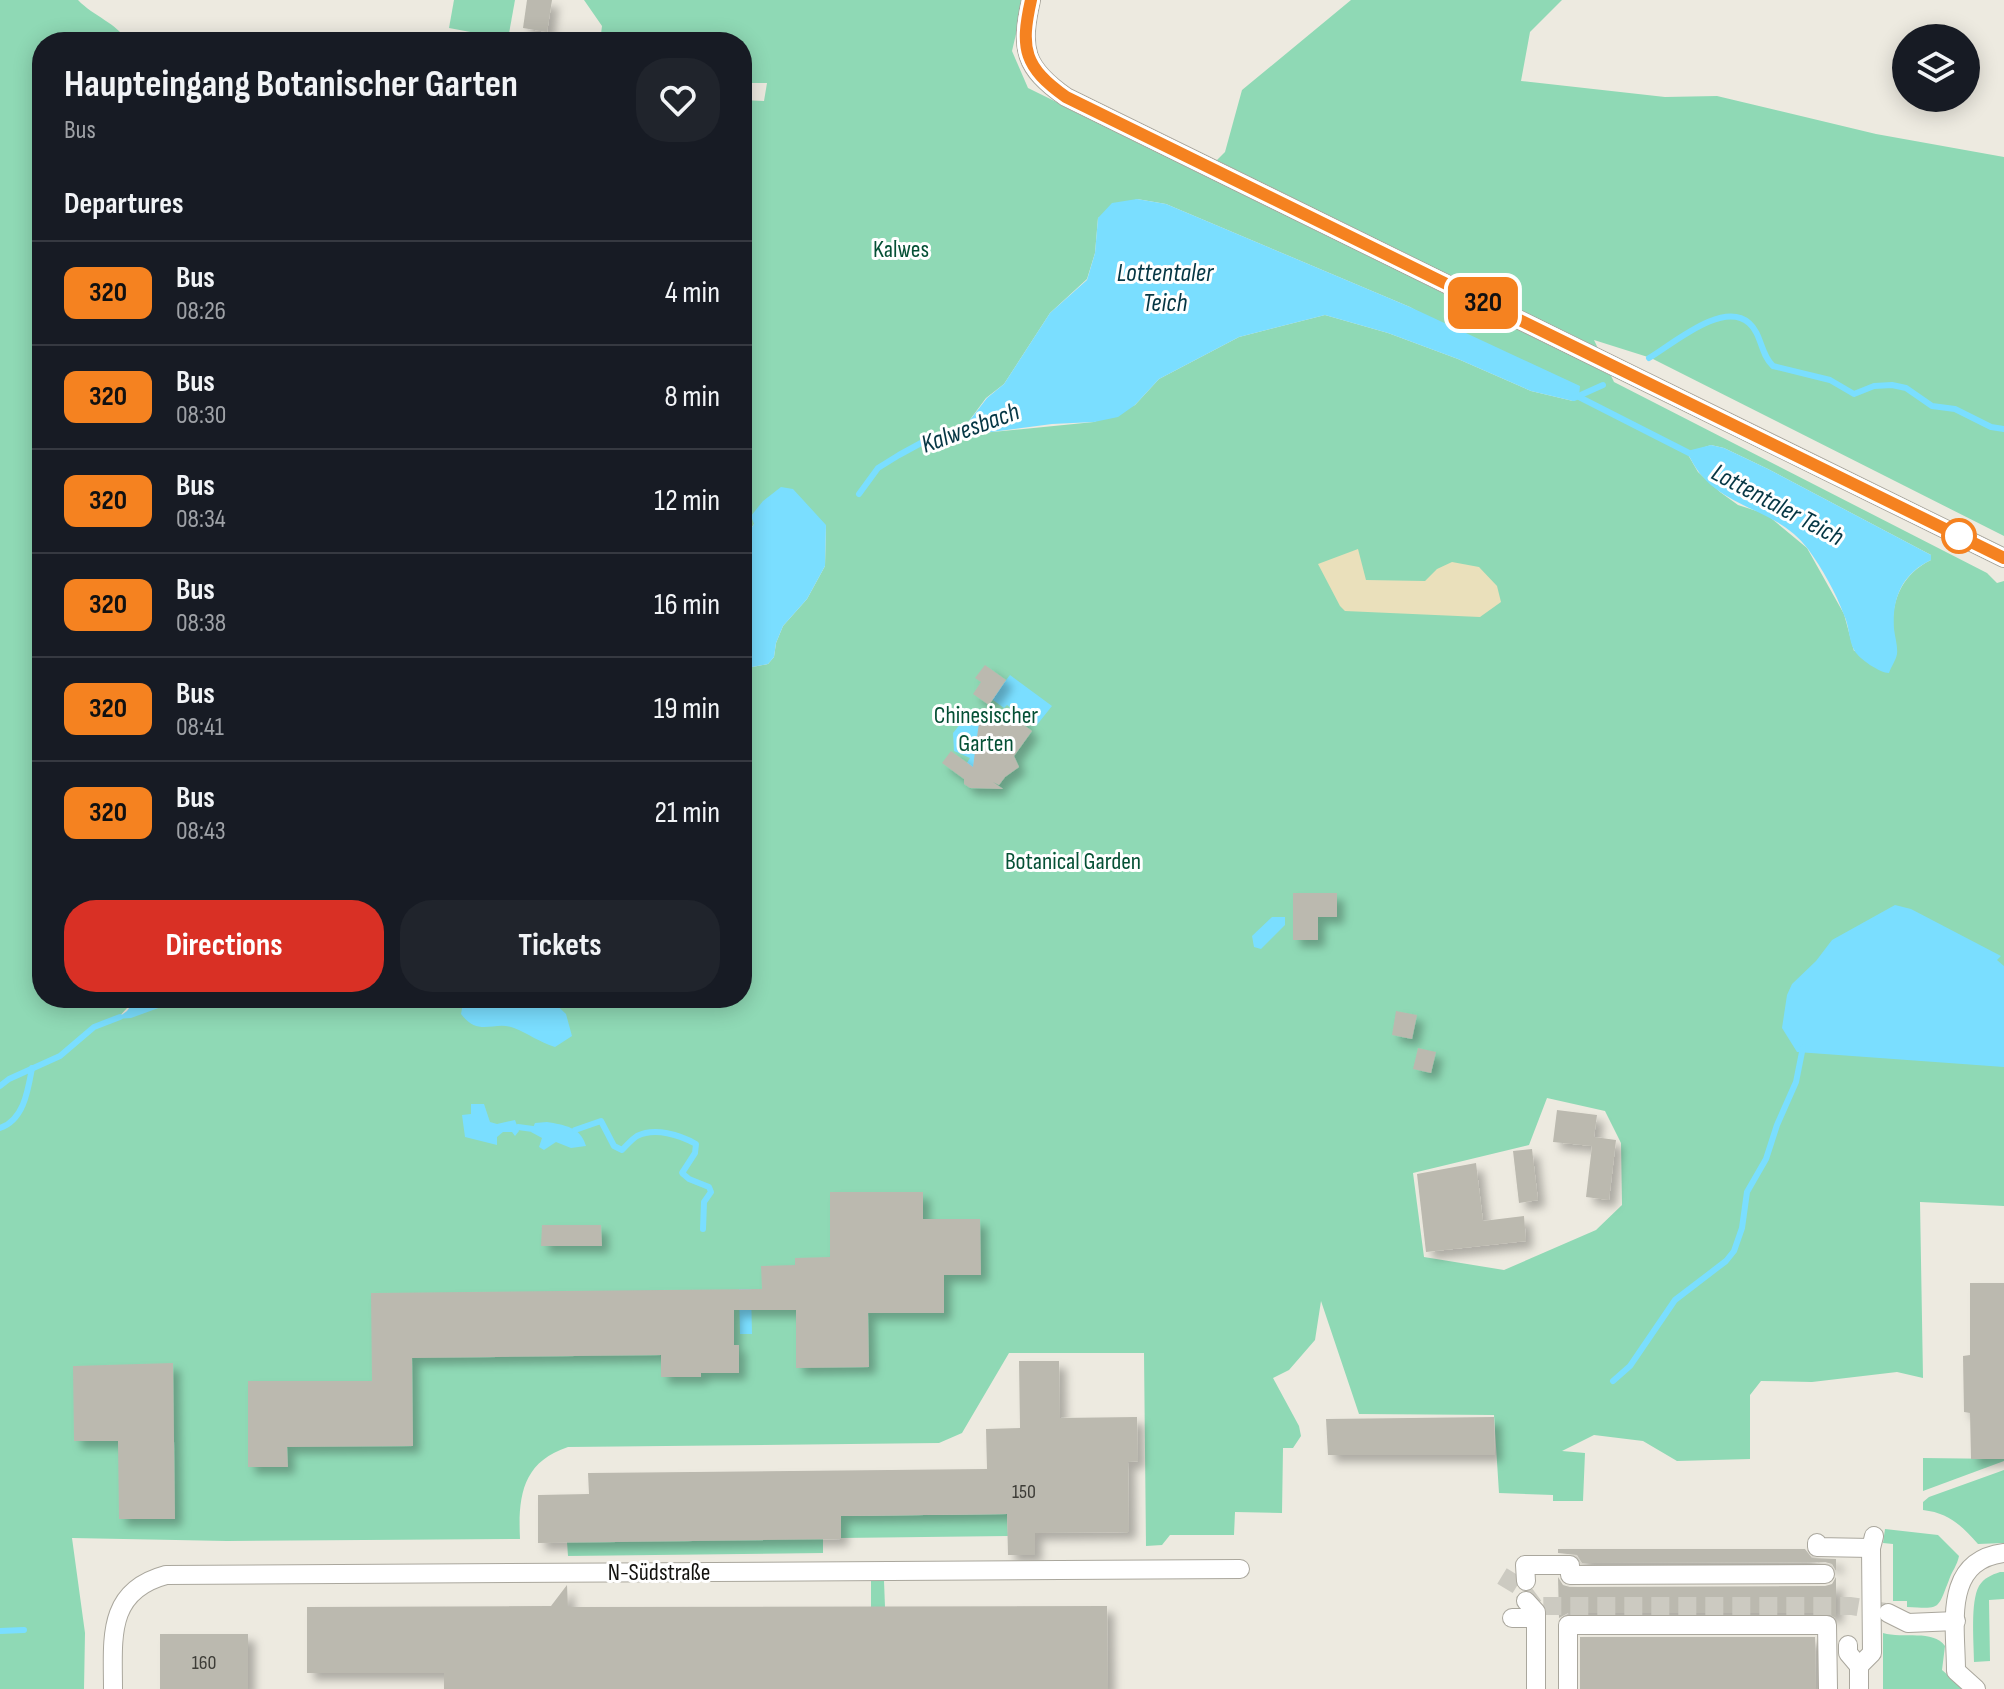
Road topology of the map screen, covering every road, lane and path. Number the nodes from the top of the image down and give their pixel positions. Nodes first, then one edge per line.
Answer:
1 (1031, 0) edge
2 (2004, 558) edge
3 (1817, 1543) dead end
4 (2004, 1553) edge
5 (1240, 1569) dead end
6 (1825, 1574) dead end
7 (1526, 1581) dead end
8 (1888, 1613) tunnel mouth
9 (1512, 1618) dead end
10 (1956, 1621) junction
11 (1848, 1645) dead end
12 (1859, 1666) junction
13 (113, 1689) edge
14 (1536, 1689) edge
15 (1568, 1689) edge
16 (1828, 1689) edge
17 (1859, 1689) edge
18 (1976, 1689) edge

1 - 2 street
3 - 12 street
4 - 10 street
5 - 13 street, N-Südstraße
6 - 7 street
8 - 10 street
9 - 14 street
10 - 18 street
11 - 12 street
12 - 17 street
15 - 16 street

